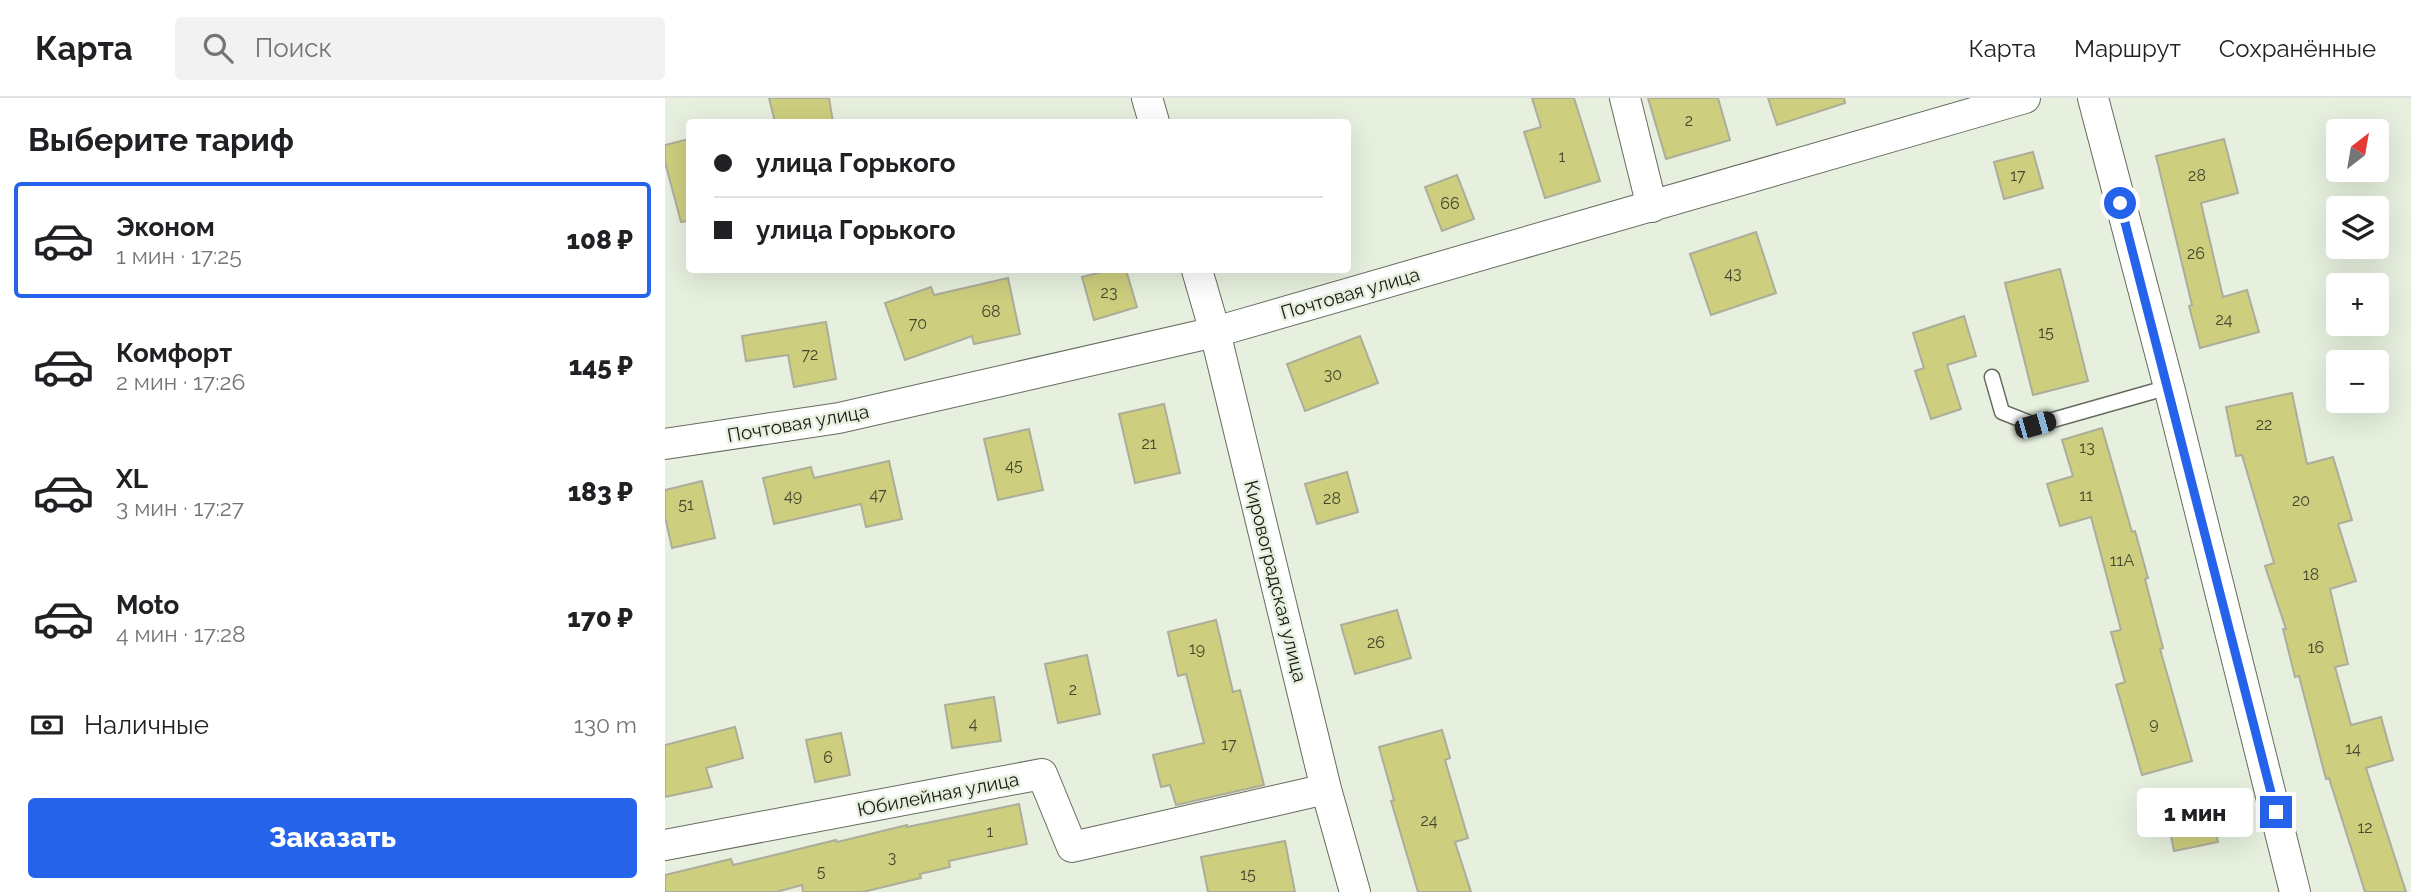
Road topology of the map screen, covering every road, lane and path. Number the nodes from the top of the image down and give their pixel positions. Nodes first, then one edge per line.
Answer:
1 (1147, 98) edge
2 (1625, 98) edge
3 (2025, 98) edge
4 (2093, 98) edge
5 (1153, 119) edge
6 (1652, 207) junction
7 (1198, 273) edge
8 (1215, 332) junction
9 (1992, 377) dead end
10 (2169, 387) junction
11 (665, 444) edge
12 (1326, 789) junction
13 (665, 845) edge
14 (1355, 892) edge
15 (2295, 892) edge

1 - 5 street
2 - 6 street
3 - 6 street, Почтовая улица
4 - 10 street
6 - 8 street, Почтовая улица
7 - 8 street, Кировоградская улица
8 - 11 street, Почтовая улица
8 - 12 street, Кировоградская улица
9 - 10 lane
10 - 15 street
12 - 13 street, Юбилейная улица
12 - 14 street, Кировоградская улица

